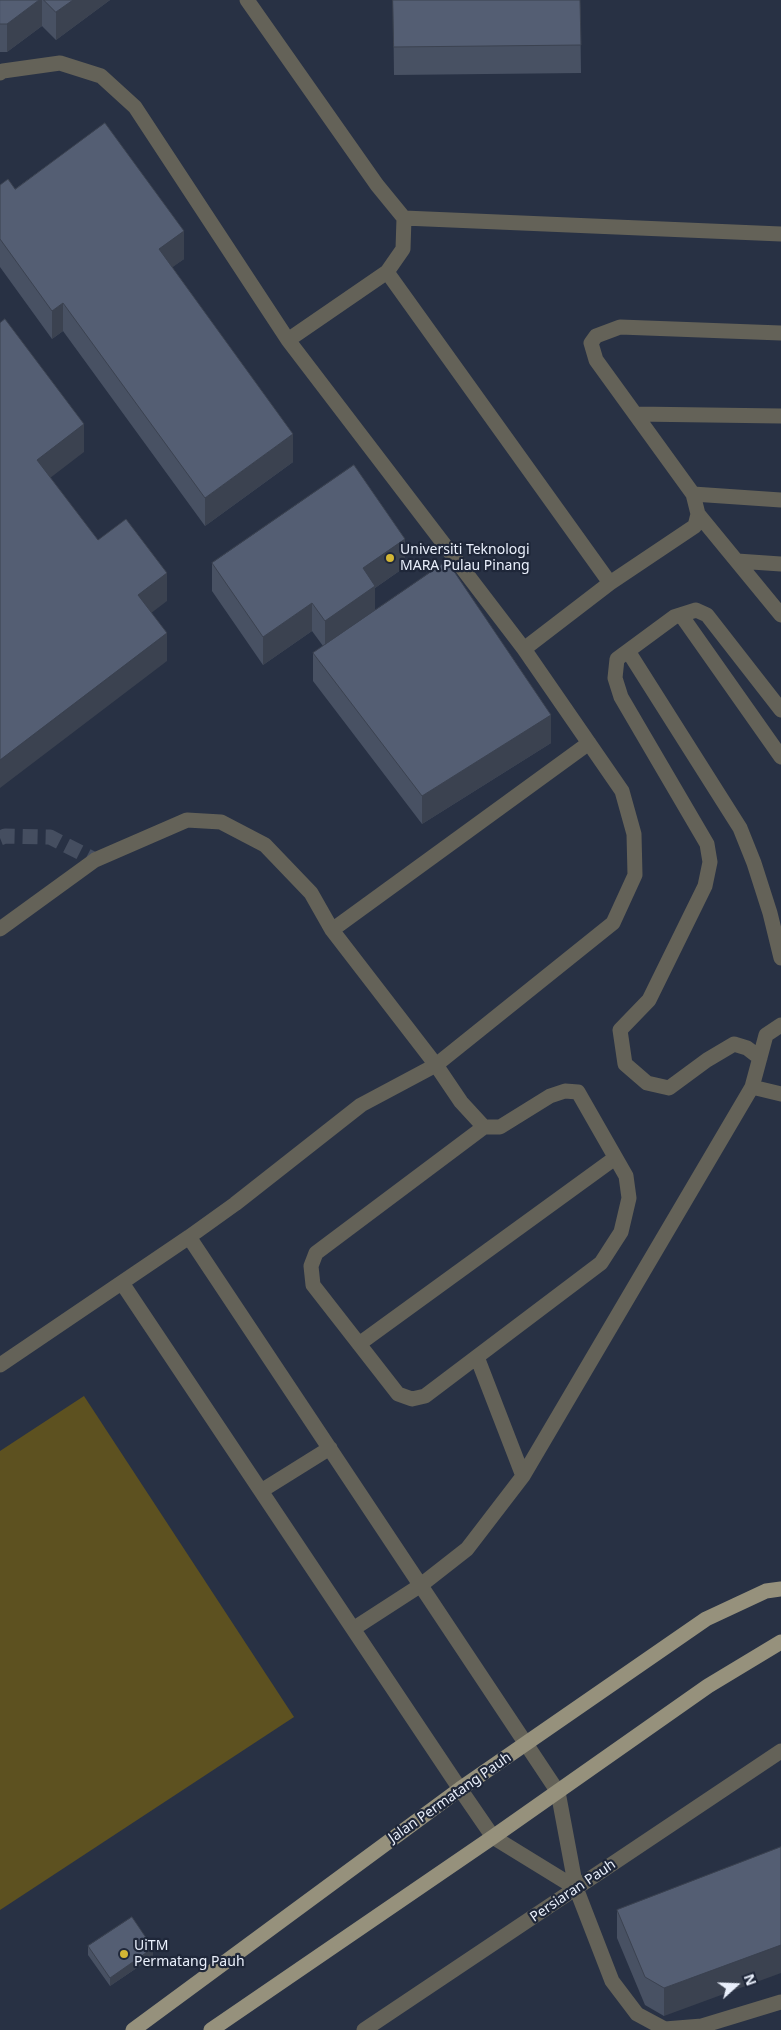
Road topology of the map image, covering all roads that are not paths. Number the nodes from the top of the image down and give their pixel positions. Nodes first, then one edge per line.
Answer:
1 (247, 0) edge
2 (0, 73) edge
3 (404, 218) junction
4 (781, 234) edge
5 (387, 272) junction
6 (781, 333) edge
7 (288, 340) junction
8 (634, 414) junction
9 (781, 416) edge
10 (693, 494) junction
11 (781, 500) edge
12 (698, 514) junction
13 (737, 561) junction
14 (781, 564) edge
15 (610, 583) junction
16 (681, 615) junction
17 (781, 615) edge
18 (524, 649) junction
19 (628, 651) junction
20 (781, 710) edge
21 (588, 743) junction
22 (781, 757) edge
23 (0, 929) edge
24 (332, 930) junction
25 (781, 958) edge
26 (781, 1025) edge
27 (760, 1058) junction
28 (436, 1065) junction
29 (752, 1087) junction
30 (781, 1094) edge
31 (484, 1127) junction
32 (615, 1158) junction
33 (189, 1237) junction
34 (122, 1283) junction
35 (359, 1344) junction
36 (476, 1357) junction
37 (0, 1365) edge
38 (330, 1448) junction
39 (523, 1476) junction
40 (261, 1491) junction
41 (421, 1585) junction
42 (781, 1589) edge
43 (353, 1629) junction
44 (781, 1642) edge
45 (527, 1744) junction
46 (781, 1752) edge
47 (460, 1789) junction
48 (558, 1792) junction
49 (493, 1837) junction
50 (576, 1888) junction
51 (781, 2002) edge
52 (132, 2030) edge
53 (211, 2030) edge
54 (364, 2030) edge

1 - 3 street
2 - 7 street
3 - 4 street
3 - 5 street
5 - 7 street
5 - 15 street
6 - 8 street
7 - 18 street
8 - 9 street
8 - 10 street
10 - 11 street
10 - 12 street
12 - 13 street
12 - 15 street
13 - 14 street
13 - 17 street
15 - 18 street
16 - 19 street
16 - 20 street
16 - 22 street
18 - 21 street
19 - 25 street
19 - 27 street
21 - 24 street
21 - 28 street
23 - 24 street
24 - 28 street
26 - 27 street
27 - 29 street
28 - 31 street
28 - 33 street
29 - 30 street
29 - 39 street
31 - 32 street
31 - 35 street
32 - 35 street
32 - 36 street
33 - 34 street
33 - 38 street
34 - 37 street
34 - 40 street
35 - 36 street
36 - 39 street
38 - 40 street
38 - 41 street
39 - 41 street
40 - 43 street
41 - 43 street
41 - 45 street
42 - 45 main road, Jalan Permatang Pauh
43 - 47 street
44 - 48 main road
45 - 47 main road, Jalan Permatang Pauh
45 - 48 street
46 - 50 street, Persiaran Pauh
47 - 49 street
47 - 52 main road, Jalan Permatang Pauh
48 - 49 main road
48 - 50 street
49 - 50 street
49 - 53 main road
50 - 51 street
50 - 54 street, Persiaran Pauh

